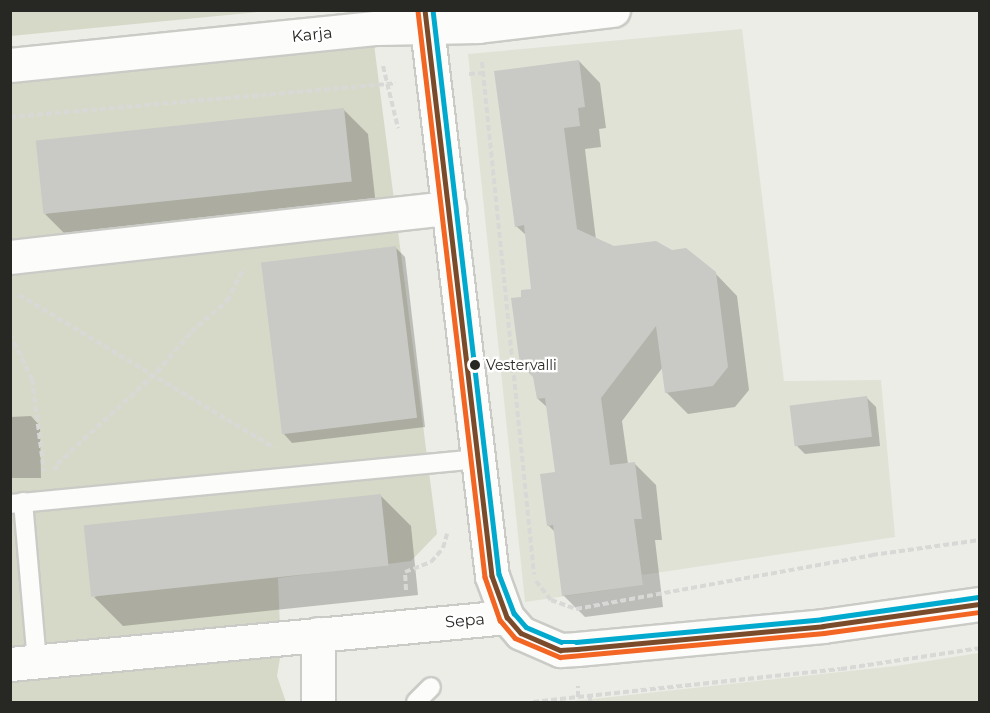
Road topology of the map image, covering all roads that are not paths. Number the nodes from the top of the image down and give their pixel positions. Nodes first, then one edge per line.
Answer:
1 (613, 10) edge
2 (425, 17) edge
3 (10, 65) edge
4 (449, 208) junction
5 (10, 257) edge
6 (477, 459) junction
7 (17, 503) edge
8 (980, 604) edge
9 (507, 617) junction
10 (318, 634) junction
11 (24, 663) edge
12 (430, 687) dead end
13 (318, 702) edge
14 (416, 702) edge

1 - 2 street, Karja
2 - 3 street, Karja
2 - 4 street
4 - 5 street
4 - 6 street
6 - 7 lane
6 - 9 street
7 - 11 lane
8 - 9 street, Sepa
9 - 10 street, Sepa
10 - 11 street, Sepa
10 - 13 street
12 - 14 lane

